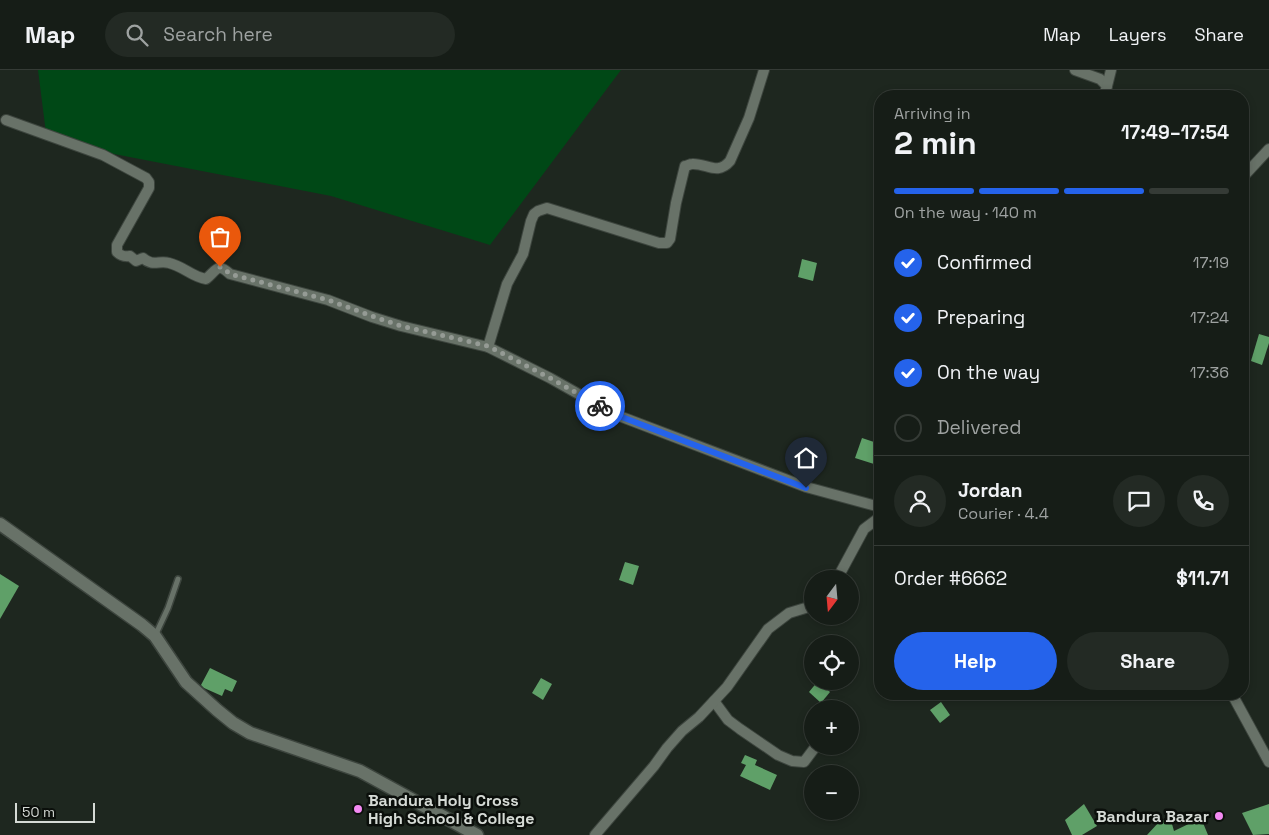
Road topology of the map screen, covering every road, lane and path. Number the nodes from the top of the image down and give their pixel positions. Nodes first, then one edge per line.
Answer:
1 (764, 70) edge
2 (1074, 70) edge
3 (1111, 70) edge
4 (1106, 90) edge
5 (1106, 90) edge
6 (6, 120) dead end
7 (1269, 149) edge
8 (1249, 170) edge
9 (488, 346) junction
10 (874, 505) edge
11 (874, 522) edge
12 (0, 524) edge
13 (842, 570) edge
14 (178, 580) dead end
15 (804, 608) edge
16 (155, 636) junction
17 (1235, 700) edge
18 (714, 701) junction
19 (809, 755) edge
20 (1269, 762) edge
21 (476, 835) edge
22 (595, 835) edge

1 - 9 street
2 - 4 street
3 - 5 street
6 - 9 street
7 - 8 street
9 - 10 street
11 - 13 street
12 - 16 street
14 - 16 lane
15 - 18 street
16 - 21 street
17 - 20 street
18 - 19 street
18 - 22 street

